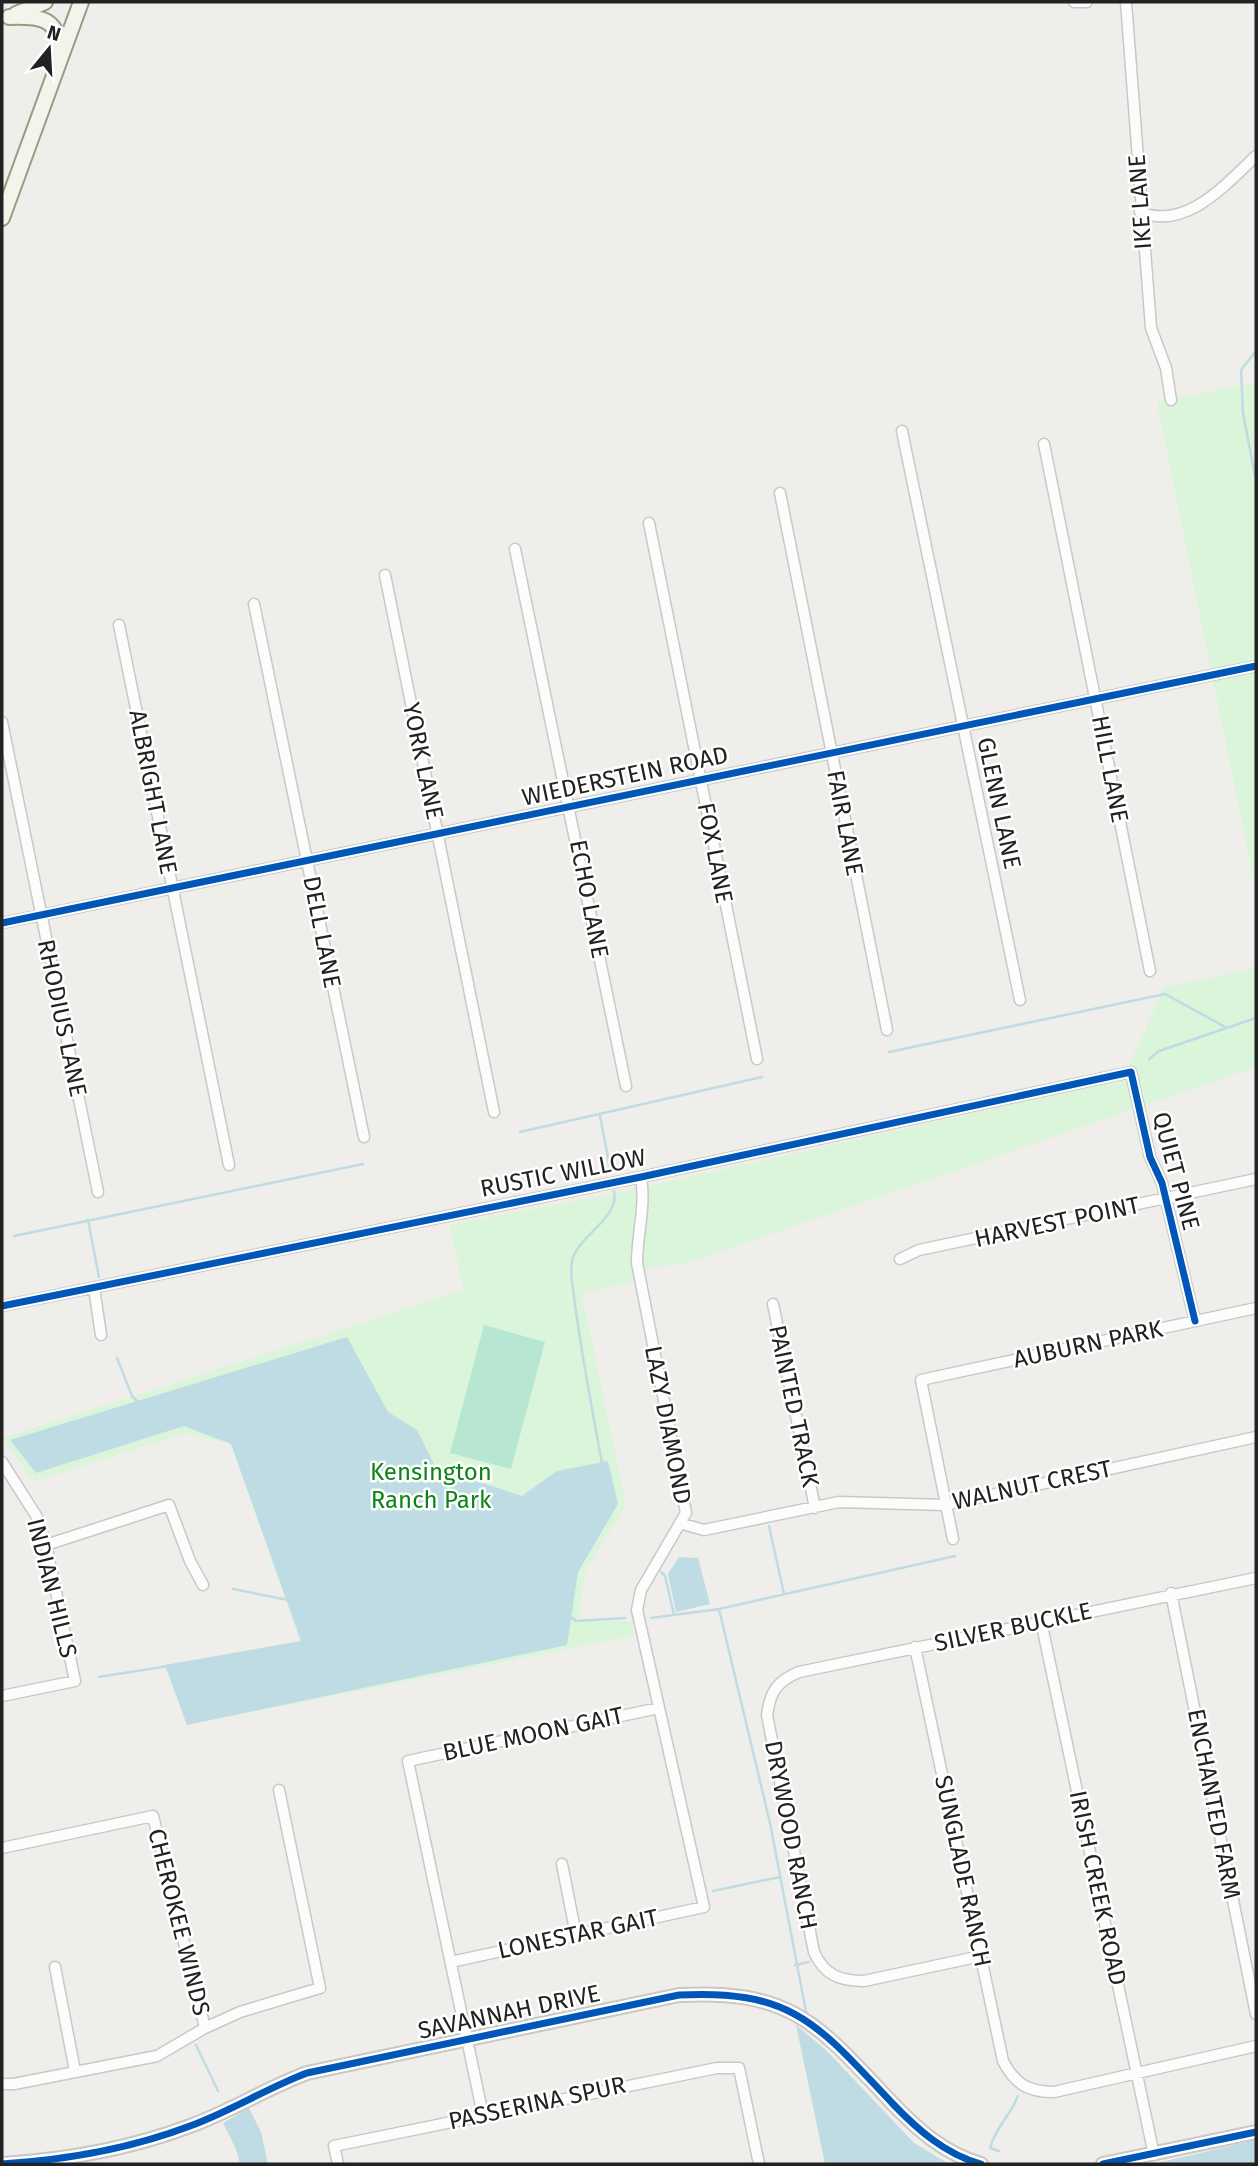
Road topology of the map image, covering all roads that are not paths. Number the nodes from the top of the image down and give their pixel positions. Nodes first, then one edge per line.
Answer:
1 (45, 2) edge
2 (80, 2) edge
3 (1074, 2) edge
4 (1087, 2) edge
5 (1126, 2) edge
6 (5, 18) edge
7 (60, 61) junction
8 (1256, 156) edge
9 (1140, 212) junction
10 (2, 218) edge
11 (1171, 400) dead end
12 (902, 431) dead end
13 (1044, 443) dead end
14 (780, 493) dead end
15 (649, 523) dead end
16 (515, 548) dead end
17 (385, 575) dead end
18 (254, 604) dead end
19 (119, 625) dead end
20 (1256, 666) edge
21 (1096, 699) junction
22 (2, 722) edge
23 (964, 726) junction
24 (831, 753) junction
25 (701, 780) junction
26 (570, 807) junction
27 (438, 834) junction
28 (308, 860) junction
29 (173, 888) junction
30 (41, 915) junction
31 (2, 923) edge
32 (1150, 971) dead end
33 (1020, 1000) dead end
34 (887, 1030) dead end
35 (757, 1059) dead end
36 (1131, 1072) joint
37 (626, 1086) dead end
38 (494, 1112) dead end
39 (363, 1137) dead end
40 (229, 1166) dead end
41 (641, 1177) junction
42 (1256, 1179) edge
43 (98, 1192) dead end
44 (1166, 1199) junction
45 (900, 1259) dead end
46 (94, 1288) junction
47 (773, 1304) dead end
48 (2, 1306) edge
49 (1256, 1308) edge
50 (1195, 1321) junction
51 (101, 1335) dead end
52 (1256, 1437) edge
53 (2, 1462) edge
54 (945, 1505) junction
55 (815, 1508) junction
56 (683, 1524) junction
57 (953, 1539) dead end
58 (46, 1545) junction
59 (1256, 1578) edge
60 (203, 1585) dead end
61 (1171, 1594) junction
62 (1041, 1621) junction
63 (915, 1647) junction
64 (774, 1688) joint
65 (2, 1696) edge
66 (659, 1707) junction
67 (279, 1790) dead end
68 (2, 1847) edge
69 (562, 1864) dead end
70 (704, 1907) joint
71 (576, 1935) junction
72 (981, 1956) junction
73 (451, 1962) junction
74 (55, 1967) dead end
75 (1256, 2014) edge
76 (205, 2028) junction
77 (468, 2041) junction
78 (1256, 2046) edge
79 (75, 2071) junction
80 (1138, 2073) junction
81 (2, 2084) edge
82 (484, 2115) junction
83 (1256, 2132) edge
84 (1154, 2154) junction
85 (2, 2164) edge
86 (338, 2164) edge
87 (760, 2164) edge
88 (981, 2164) edge
89 (1103, 2164) edge

1 - 6 main road
2 - 7 main road
3 - 4 street
5 - 9 street, IKE LANE
6 - 7 main road
7 - 10 main road
8 - 9 street
9 - 11 street, IKE LANE
12 - 23 street, GLENN LANE
13 - 21 street, HILL LANE
14 - 24 street, FAIR LANE
15 - 25 street, FOX LANE
16 - 26 street, ECHO LANE
17 - 27 street, YORK LANE
18 - 28 street, DELL LANE
19 - 29 street, ALBRIGHT LANE
20 - 21 street, WIEDERSTEIN ROAD
21 - 23 street, WIEDERSTEIN ROAD
21 - 32 street, HILL LANE
22 - 30 street, RHODIUS LANE
23 - 24 street, WIEDERSTEIN ROAD
23 - 33 street, GLENN LANE
24 - 25 street, WIEDERSTEIN ROAD
24 - 34 street, FAIR LANE
25 - 26 street, WIEDERSTEIN ROAD
25 - 35 street, FOX LANE
26 - 27 street, WIEDERSTEIN ROAD
26 - 37 street, ECHO LANE
27 - 28 street, WIEDERSTEIN ROAD
27 - 38 street, YORK LANE
28 - 29 street, WIEDERSTEIN ROAD
28 - 39 street, DELL LANE
29 - 30 street, WIEDERSTEIN ROAD
29 - 40 street, ALBRIGHT LANE
30 - 31 street, WIEDERSTEIN ROAD
30 - 43 street, RHODIUS LANE
36 - 41 street, RUSTIC WILLOW
36 - 44 street, QUIET PINE
41 - 46 street, RUSTIC WILLOW
41 - 56 street, LAZY DIAMOND
42 - 44 street, HARVEST POINT
44 - 45 street, HARVEST POINT
44 - 50 street, QUIET PINE
46 - 48 street, RUSTIC WILLOW
46 - 51 street
47 - 55 street, PAINTED TRACK
49 - 50 street, AUBURN PARK
50 - 54 street, AUBURN PARK
52 - 54 street, WALNUT CREST
53 - 58 street, INDIAN HILLS
54 - 55 street, WALNUT CREST
54 - 57 street
55 - 56 street, WALNUT CREST
56 - 66 street, LAZY DIAMOND
58 - 60 street
58 - 65 street, INDIAN HILLS
59 - 61 street, SILVER BUCKLE
61 - 62 street, SILVER BUCKLE
61 - 75 street, ENCHANTED FARM
62 - 63 street, SILVER BUCKLE
62 - 80 street, IRISH CREEK ROAD
63 - 64 street, SILVER BUCKLE
63 - 72 street, SUNGLADE RANCH
64 - 72 street, DRYWOOD RANCH
66 - 70 street, LAZY DIAMOND
66 - 73 street, BLUE MOON GAIT
67 - 76 street
68 - 76 street, CHEROKEE WINDS
69 - 71 street
70 - 71 street, LONESTAR GAIT
71 - 73 street, LONESTAR GAIT
72 - 80 street, SUNGLADE RANCH
73 - 77 street
74 - 79 street
76 - 79 street
77 - 82 street
77 - 85 street, SAVANNAH DRIVE
77 - 88 street, SAVANNAH DRIVE
78 - 80 street
79 - 81 street
80 - 84 street, IRISH CREEK ROAD
82 - 86 street, PASSERINA SPUR
82 - 87 street, PASSERINA SPUR
83 - 84 street
84 - 89 street

